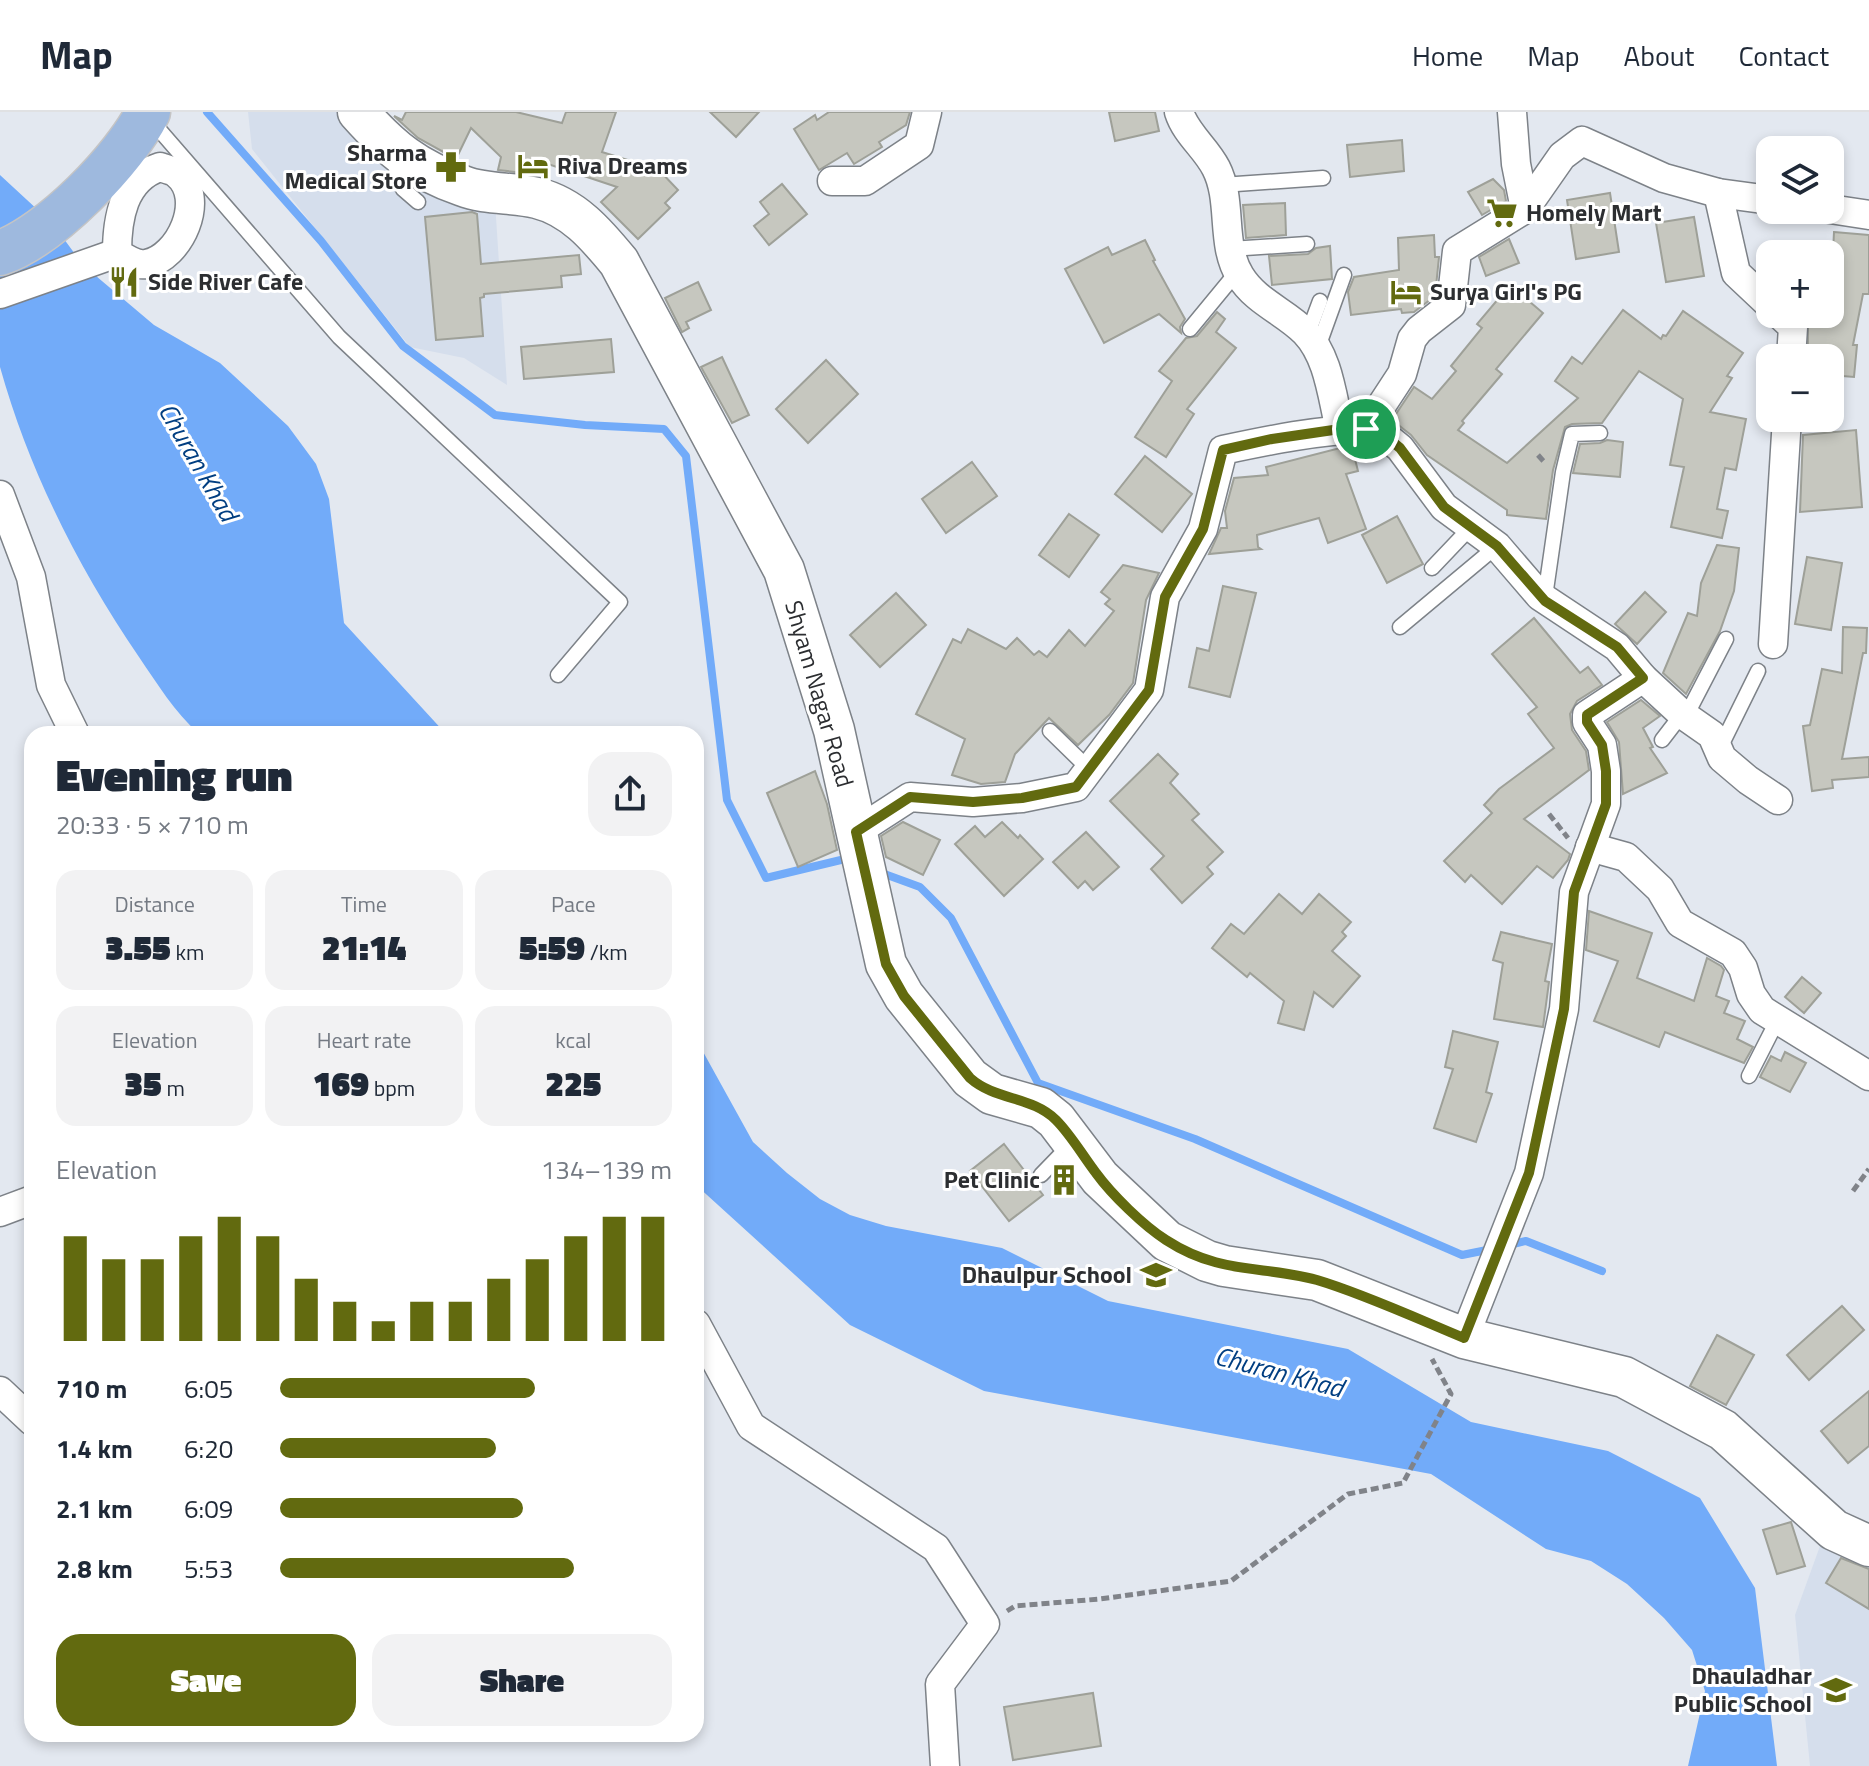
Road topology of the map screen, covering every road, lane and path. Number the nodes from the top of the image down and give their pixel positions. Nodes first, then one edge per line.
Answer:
1 (358, 112) edge
2 (927, 112) edge
3 (1179, 112) edge
4 (1512, 112) edge
5 (148, 114) edge
6 (389, 147) junction
7 (1323, 178) dead end
8 (832, 181) dead end
9 (1222, 185) junction
10 (1718, 193) junction
11 (1756, 198) edge
12 (418, 202) dead end
13 (1525, 209) junction
14 (1844, 211) edge
15 (1869, 215) edge
16 (1307, 244) dead end
17 (0, 253) edge
18 (117, 253) dead end
19 (1234, 260) junction
20 (1344, 275) dead end
21 (1756, 292) edge
22 (0, 294) edge
23 (1320, 301) dead end
24 (1190, 329) dead end
25 (1312, 343) junction
26 (1353, 429) junction
27 (1786, 432) edge
28 (1600, 433) dead end
29 (0, 495) edge
30 (1471, 527) junction
31 (1497, 546) junction
32 (1432, 568) dead end
33 (1540, 596) junction
34 (1400, 627) dead end
35 (1726, 639) dead end
36 (1773, 644) dead end
37 (1758, 671) dead end
38 (558, 675) dead end
39 (1643, 678) junction
40 (1684, 715) junction
41 (71, 726) edge
42 (1050, 731) dead end
43 (1662, 740) dead end
44 (1718, 751) junction
45 (1089, 769) junction
46 (1778, 800) dead end
47 (856, 832) junction
48 (1590, 847) junction
49 (1778, 1019) junction
50 (1749, 1076) dead end
51 (1869, 1076) edge
52 (1073, 1142) junction
53 (1869, 1169) edge
54 (1041, 1175) dead end
55 (1853, 1191) dead end
56 (24, 1203) edge
57 (0, 1212) edge
58 (1464, 1338) junction
59 (704, 1339) edge
60 (0, 1391) edge
61 (1451, 1394) dead end
62 (24, 1414) edge
63 (1869, 1546) edge
64 (985, 1624) junction
65 (945, 1766) edge

1 - 6 street, Shyam Nagar Road
2 - 8 street
3 - 9 street
4 - 13 street
5 - 17 main road
5 - 38 lane
6 - 12 lane
6 - 47 street, Shyam Nagar Road
7 - 9 lane
9 - 19 street
10 - 11 street
10 - 13 street
10 - 21 street
13 - 26 street
14 - 15 street
16 - 19 lane
18 - 22 street
19 - 24 lane
19 - 25 street
20 - 25 lane
23 - 25 lane
25 - 26 street
26 - 30 street
26 - 45 street
27 - 36 street
28 - 33 lane
29 - 41 street
30 - 31 street
30 - 32 lane
31 - 33 street
31 - 34 lane
33 - 39 street
35 - 40 lane
37 - 44 lane
39 - 40 street
39 - 48 street
40 - 43 lane
40 - 44 street
42 - 45 lane
44 - 46 street
45 - 47 street
47 - 52 street, Shyam Nagar Road
48 - 49 street
48 - 58 street
49 - 50 lane
49 - 51 street
52 - 54 lane
52 - 58 street, Shyam Nagar Road
53 - 55 path
56 - 57 street
58 - 63 street, Shyam Nagar Road
59 - 64 street
60 - 62 street
61 - 64 path
64 - 65 street

